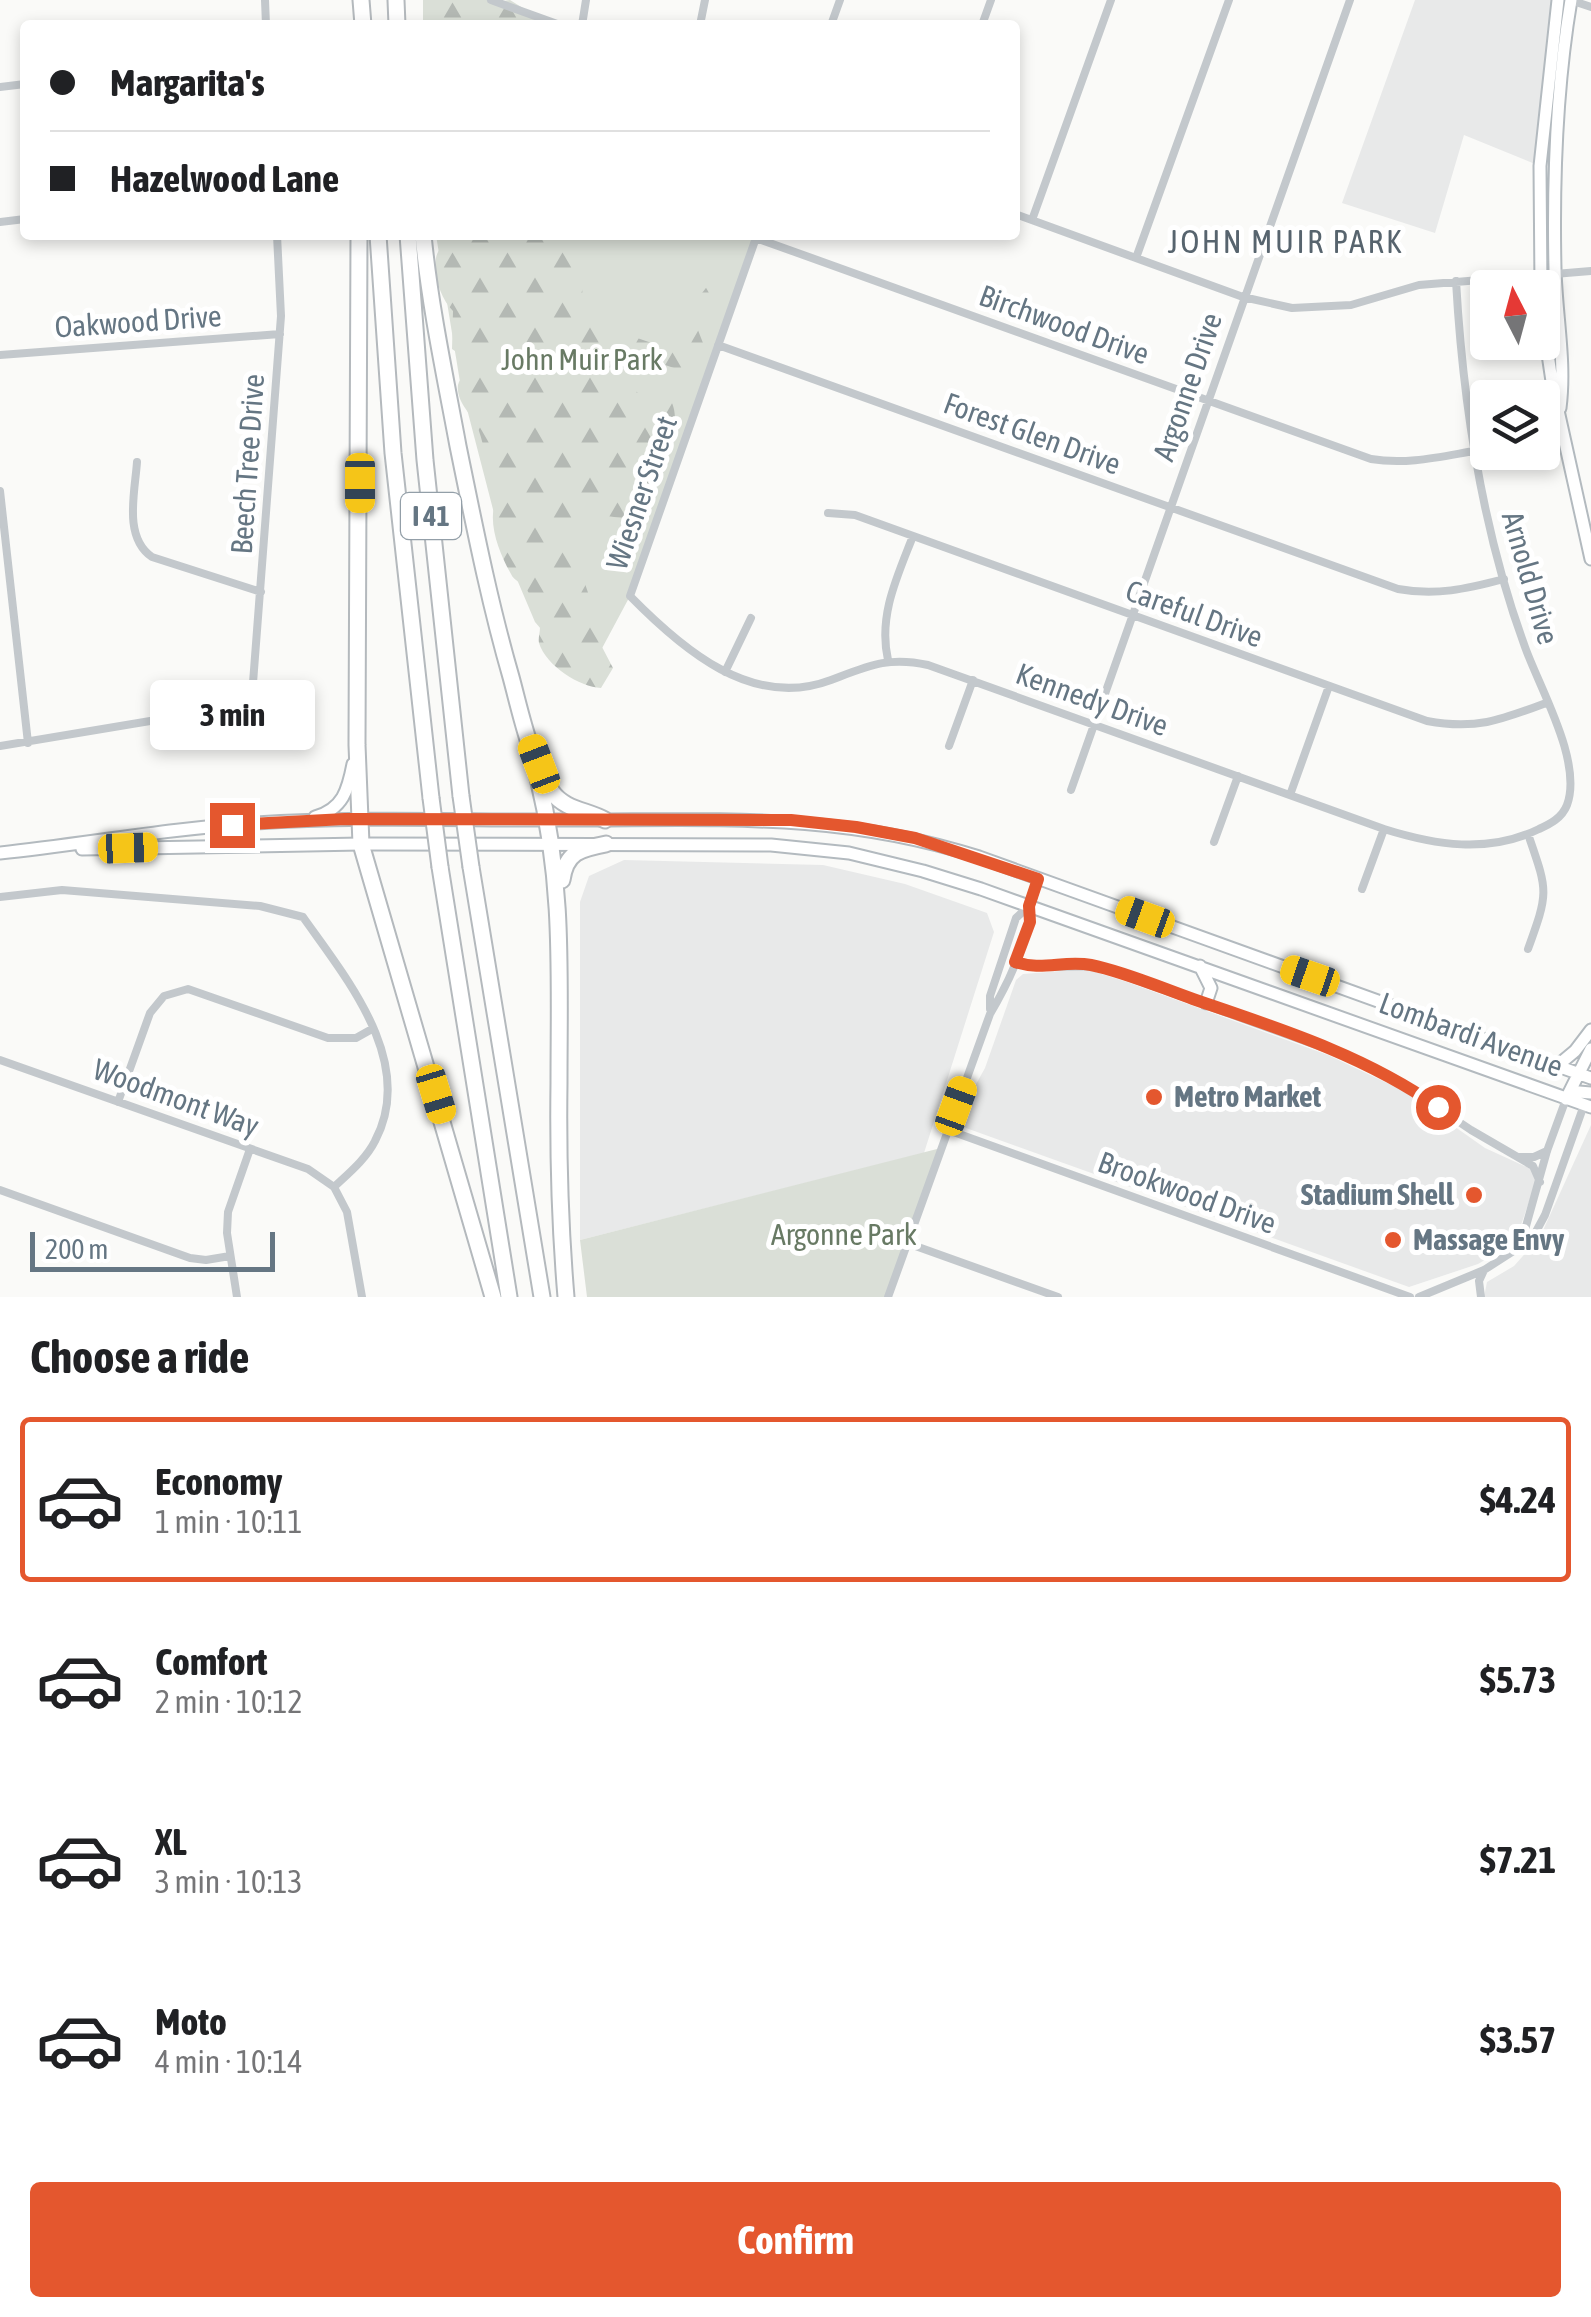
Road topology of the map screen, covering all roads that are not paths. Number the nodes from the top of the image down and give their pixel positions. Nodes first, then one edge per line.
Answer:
1 (491, 0) edge
2 (1111, 0) edge
3 (1230, 0) edge
4 (1350, 0) edge
5 (1558, 0) edge
6 (1570, 0) edge
7 (1591, 7) edge
8 (546, 20) edge
9 (1020, 216) edge
10 (1032, 220) junction
11 (277, 240) edge
12 (359, 240) edge
13 (378, 240) edge
14 (408, 240) edge
15 (424, 240) edge
16 (755, 240) edge
17 (767, 240) edge
18 (1136, 258) junction
19 (1540, 270) edge
20 (1555, 270) edge
21 (1591, 271) edge
22 (1560, 273) edge
23 (1456, 281) junction
24 (1470, 281) edge
25 (1243, 297) junction
26 (280, 334) junction
27 (718, 345) junction
28 (1560, 347) edge
29 (0, 356) edge
30 (1208, 401) junction
31 (1560, 408) joint
32 (1470, 413) edge
33 (1470, 452) edge
34 (138, 462) dead end
35 (1478, 470) edge
36 (0, 491) edge
37 (1170, 508) junction
38 (828, 513) dead end
39 (913, 536) junction
40 (1591, 558) edge
41 (1504, 579) junction
42 (260, 592) junction
43 (630, 596) joint
44 (1132, 615) junction
45 (752, 618) dead end
46 (888, 660) junction
47 (725, 672) junction
48 (973, 680) junction
49 (1329, 686) junction
50 (1546, 702) junction
51 (1094, 724) junction
52 (530, 740) junction
53 (28, 743) junction
54 (357, 745) junction
55 (0, 746) edge
56 (949, 746) dead end
57 (1238, 776) junction
58 (1071, 790) dead end
59 (1290, 795) junction
60 (1558, 818) joint
61 (359, 819) junction
62 (304, 820) junction
63 (548, 820) junction
64 (605, 820) junction
65 (1384, 829) junction
66 (1528, 834) junction
67 (1214, 842) dead end
68 (361, 844) junction
69 (553, 844) junction
70 (606, 844) junction
71 (18, 851) junction
72 (0, 853) edge
73 (1038, 879) junction
74 (1362, 889) dead end
75 (0, 897) edge
76 (1029, 906) junction
77 (560, 909) junction
78 (1528, 950) dead end
79 (1015, 962) junction
80 (1199, 965) junction
81 (1234, 978) junction
82 (1210, 988) junction
83 (1206, 1003) junction
84 (990, 1014) junction
85 (372, 1030) junction
86 (1591, 1030) edge
87 (1591, 1049) edge
88 (0, 1060) edge
89 (1557, 1066) junction
90 (1585, 1076) edge
91 (1591, 1091) edge
92 (1566, 1098) junction
93 (118, 1102) junction
94 (1588, 1106) edge
95 (948, 1130) junction
96 (250, 1149) junction
97 (1547, 1151) junction
98 (1519, 1157) junction
99 (1540, 1182) junction
100 (334, 1186) junction
101 (0, 1190) edge
102 (907, 1243) junction
103 (1521, 1244) junction
104 (230, 1256) junction
105 (1484, 1270) junction
106 (237, 1297) edge
107 (362, 1297) edge
108 (493, 1297) edge
109 (509, 1297) edge
110 (542, 1297) edge
111 (566, 1297) edge
112 (888, 1297) edge
113 (1058, 1297) edge
114 (1410, 1297) edge
115 (1419, 1297) edge
116 (1481, 1297) edge

1 - 8 street
2 - 10 street
3 - 18 street
4 - 25 street, Argonne Drive
5 - 19 main road
6 - 7 street
6 - 20 main road
9 - 10 street
10 - 18 street
11 - 26 street, Beech Tree Drive
12 - 54 highway
13 - 109 highway, I 41, bridge
14 - 110 highway, I 41, bridge
15 - 52 highway
16 - 27 street, Wiesner Street
17 - 30 street, Birchwood Drive
18 - 25 street
21 - 22 street
23 - 24 street
23 - 25 street
23 - 32 street, Arnold Drive
25 - 30 street, Argonne Drive
26 - 29 street, Oakwood Drive
26 - 42 street, Beech Tree Drive
27 - 37 street, Forest Glen Drive
27 - 43 street, Wiesner Street
28 - 31 main road
30 - 33 street, Birchwood Drive
30 - 37 street, Argonne Drive
31 - 40 main road
34 - 42 street
35 - 41 street, Arnold Drive
36 - 53 street
37 - 41 street, Forest Glen Drive
37 - 44 street, Argonne Drive
38 - 39 street, Careful Drive
39 - 44 street, Careful Drive
39 - 46 street
41 - 50 street, Arnold Drive
42 - 53 street, Beech Tree Drive
43 - 47 street, Kennedy Drive
44 - 49 street, Careful Drive
44 - 51 street, Argonne Drive
45 - 47 street
46 - 47 street, Kennedy Drive
46 - 48 street, Kennedy Drive
48 - 51 street, Kennedy Drive
48 - 56 street
49 - 50 street, Careful Drive
49 - 59 street
50 - 60 street, Arnold Drive
51 - 57 street, Kennedy Drive
51 - 58 street, Argonne Drive
52 - 63 highway
52 - 64 highway
53 - 55 street
54 - 61 highway
54 - 62 main road
57 - 59 street, Kennedy Drive
57 - 67 street
59 - 65 street, Kennedy Drive
60 - 66 street, Kennedy Drive
61 - 62 main road, Lombardi Avenue
61 - 63 main road, Lombardi Avenue
61 - 68 highway
62 - 71 main road, Lombardi Avenue
63 - 64 main road, Lombardi Avenue
63 - 69 highway
64 - 73 main road, Lombardi Avenue
65 - 66 street, Kennedy Drive
65 - 74 street
66 - 78 street
68 - 69 main road, Lombardi Avenue
68 - 71 main road, Lombardi Avenue
68 - 108 highway
69 - 70 main road, Lombardi Avenue
69 - 77 highway
70 - 76 main road, Lombardi Avenue
70 - 77 highway
71 - 72 main road
73 - 76 street
73 - 89 main road, Lombardi Avenue
75 - 85 street
76 - 79 street
76 - 80 main road, Lombardi Avenue
76 - 84 street
77 - 111 highway
79 - 83 street
79 - 84 street
80 - 81 main road, Lombardi Avenue
80 - 82 main road
81 - 82 main road
81 - 92 main road, Lombardi Avenue
82 - 83 main road
83 - 98 street
84 - 95 street
85 - 93 street
85 - 100 street
86 - 89 main road
87 - 90 main road
88 - 93 street, Woodmont Way
89 - 90 main road, Lombardi Avenue
90 - 92 main road
91 - 92 main road
91 - 94 main road
92 - 94 main road, Lombardi Avenue
92 - 97 street
93 - 96 street, Woodmont Way
94 - 103 street
95 - 102 street
95 - 114 street, Brookwood Drive
96 - 100 street, Woodmont Way
96 - 104 street
97 - 98 street
97 - 99 street
98 - 99 street
99 - 103 street
100 - 107 street
101 - 104 street
102 - 112 street
102 - 113 street
103 - 105 street
104 - 106 street
105 - 115 street
105 - 116 street

